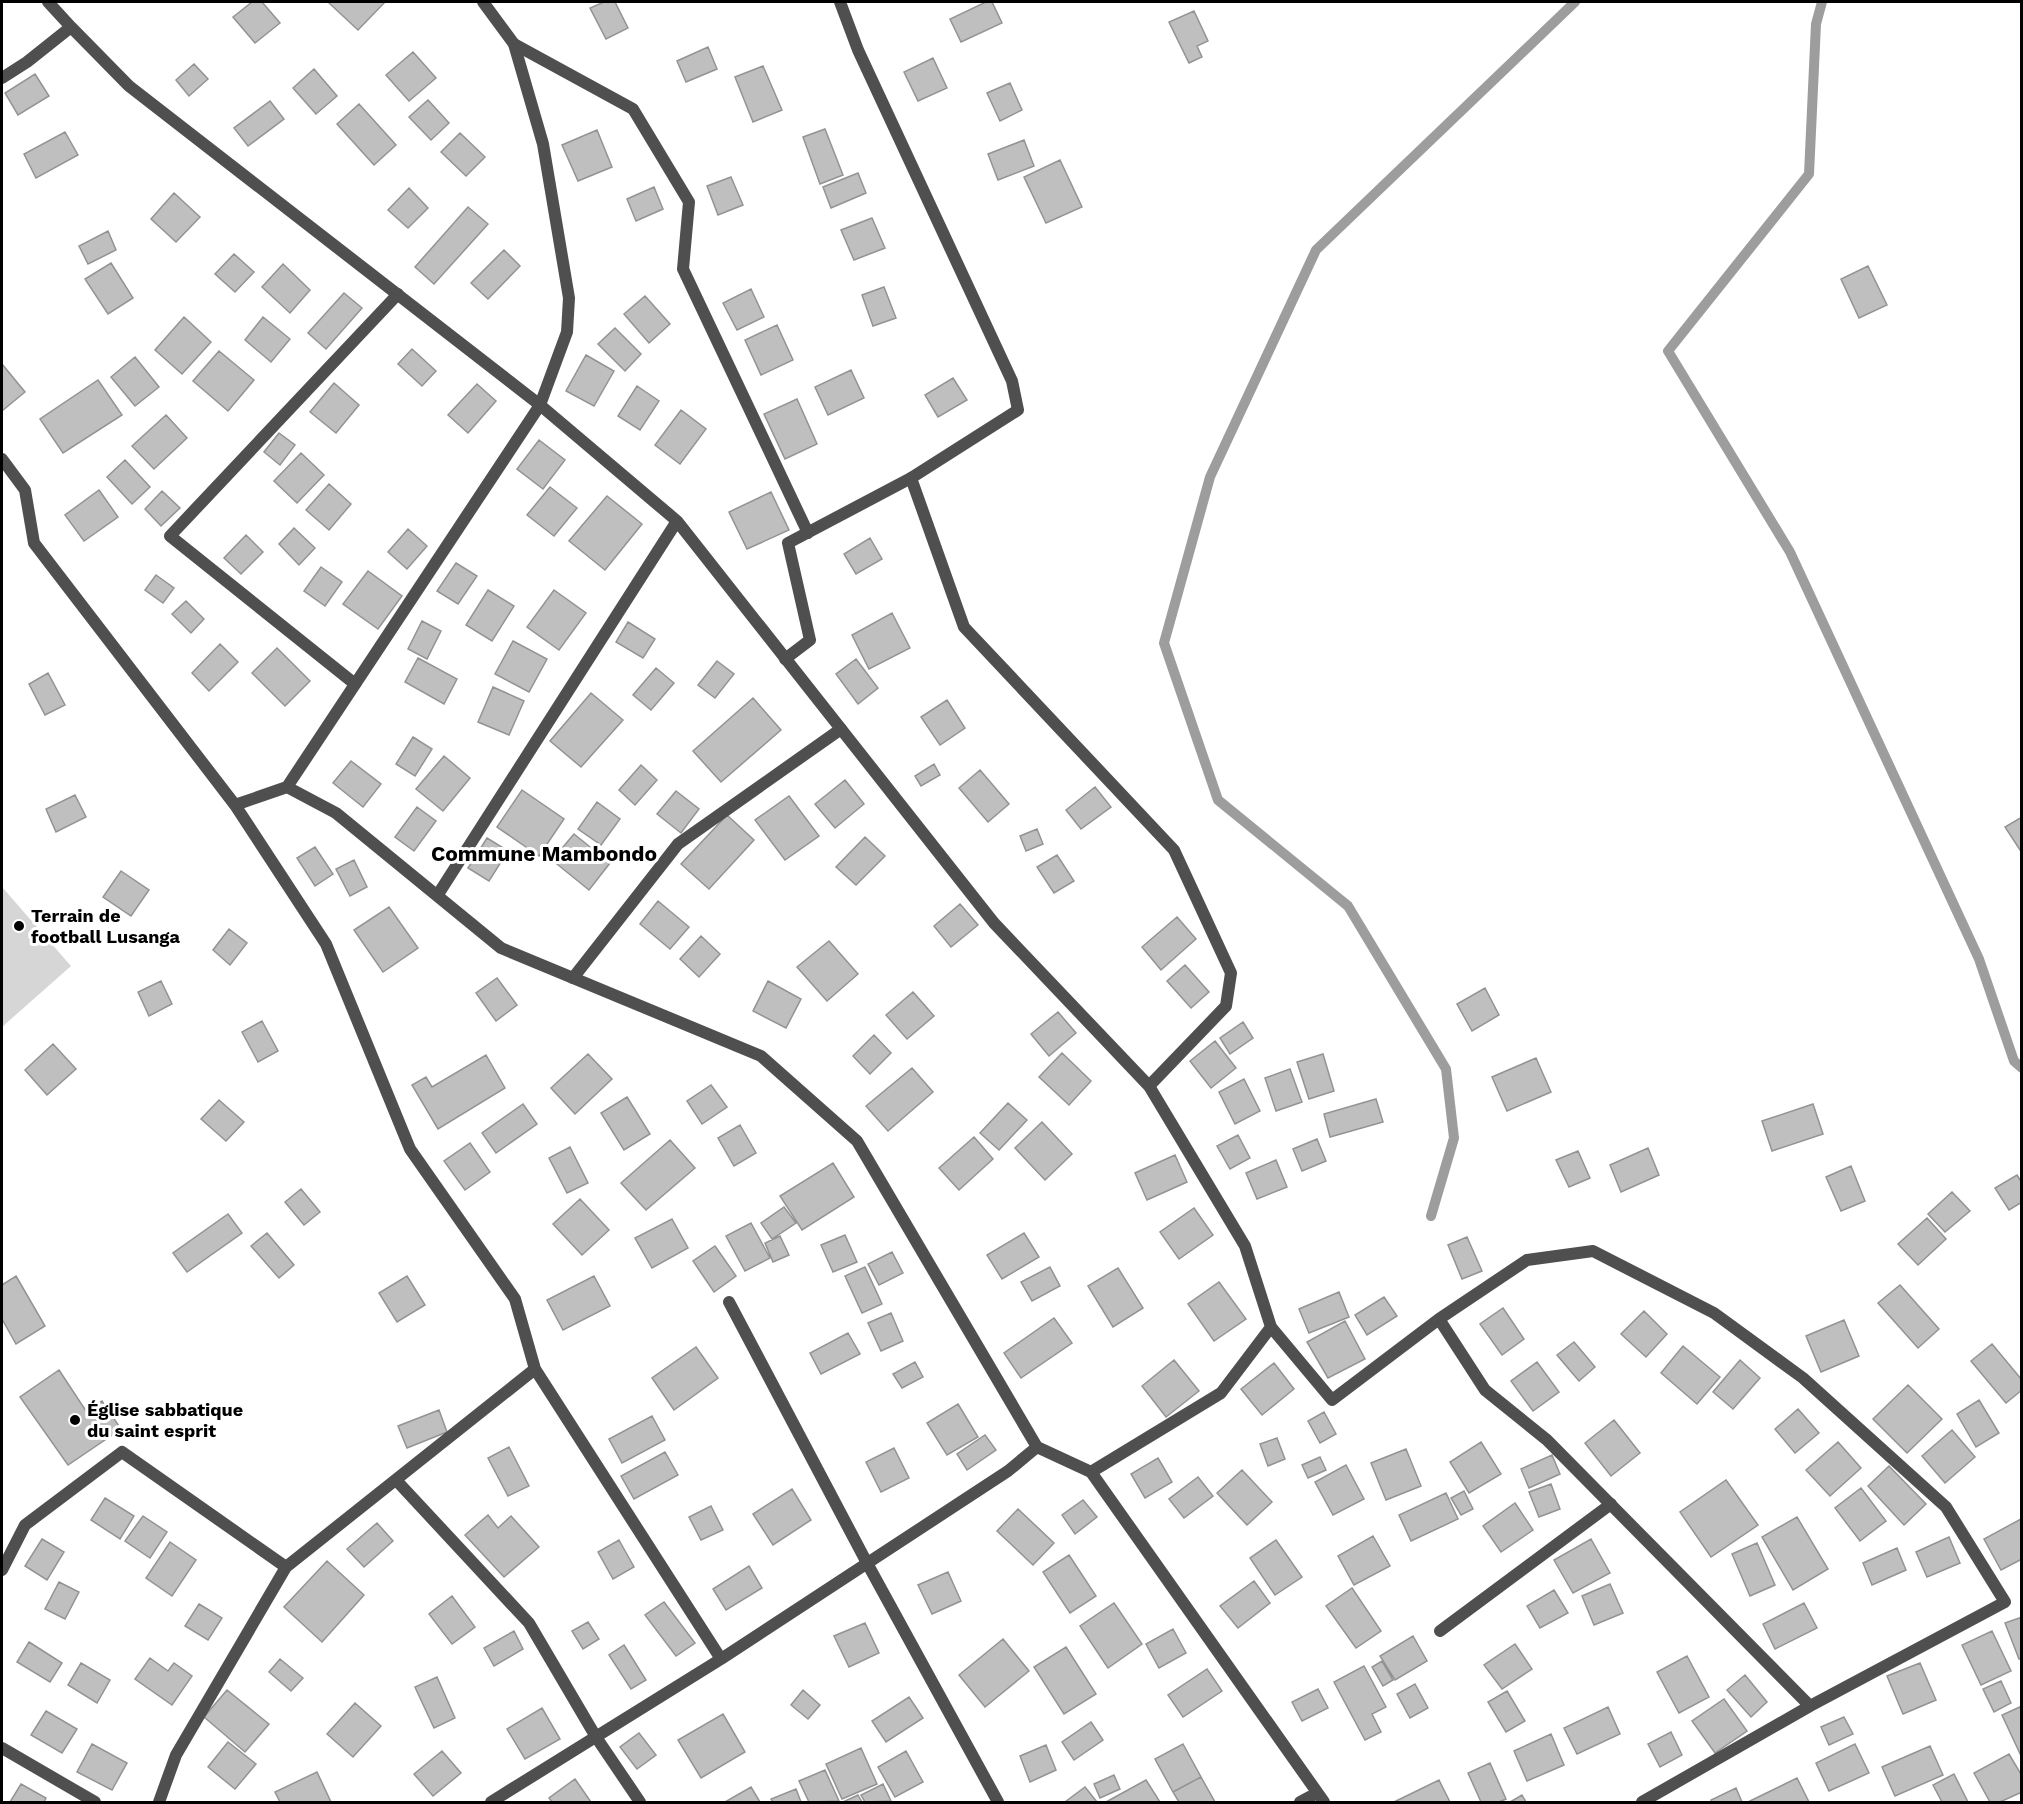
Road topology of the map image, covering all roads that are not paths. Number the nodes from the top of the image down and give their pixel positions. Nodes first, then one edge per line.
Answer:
1 (48, 2) edge
2 (483, 2) edge
3 (840, 2) edge
4 (71, 27) junction
5 (514, 44) junction
6 (2, 78) edge
7 (398, 294) junction
8 (540, 405) junction
9 (2, 459) edge
10 (911, 478) junction
11 (677, 521) junction
12 (808, 533) junction
13 (785, 658) junction
14 (355, 684) junction
15 (841, 729) junction
16 (287, 787) junction
17 (235, 806) junction
18 (437, 896) junction
19 (573, 978) junction
20 (1149, 1086) junction
21 (729, 1302) dead end
22 (1439, 1319) junction
23 (1271, 1327) junction
24 (535, 1369) junction
25 (1037, 1447) junction
26 (1091, 1472) junction
27 (396, 1480) junction
28 (1611, 1504) junction
29 (867, 1563) junction
30 (286, 1567) junction
31 (2, 1570) edge
32 (1440, 1631) dead end
33 (721, 1659) junction
34 (1810, 1706) junction
35 (596, 1737) junction
36 (2, 1748) edge
37 (1321, 1798) edge
38 (95, 1803) edge
39 (159, 1803) edge
40 (491, 1803) edge
41 (640, 1803) edge
42 (998, 1803) edge
43 (1300, 1803) edge
44 (1642, 1803) edge

1 - 4 street
2 - 5 street
3 - 10 street
4 - 6 street
4 - 7 street
5 - 8 street
5 - 12 street
7 - 8 street
7 - 14 street
8 - 11 street
8 - 14 street
9 - 17 street
10 - 12 street
10 - 20 street
11 - 13 street
11 - 18 street
12 - 13 street
13 - 15 street
14 - 16 street
15 - 19 street
15 - 20 street
16 - 17 street
16 - 18 street
17 - 24 street
18 - 19 street
19 - 25 street
20 - 23 street
21 - 29 street
22 - 23 street
22 - 28 street
22 - 34 street
23 - 26 street
24 - 27 street
24 - 33 street
25 - 26 street
25 - 29 street
26 - 37 street
27 - 30 street
27 - 35 street
28 - 32 street
28 - 34 street
29 - 33 street
29 - 42 street
30 - 31 street
30 - 39 street
33 - 35 street
34 - 44 street
35 - 40 street
35 - 41 street
36 - 38 street
37 - 43 street

